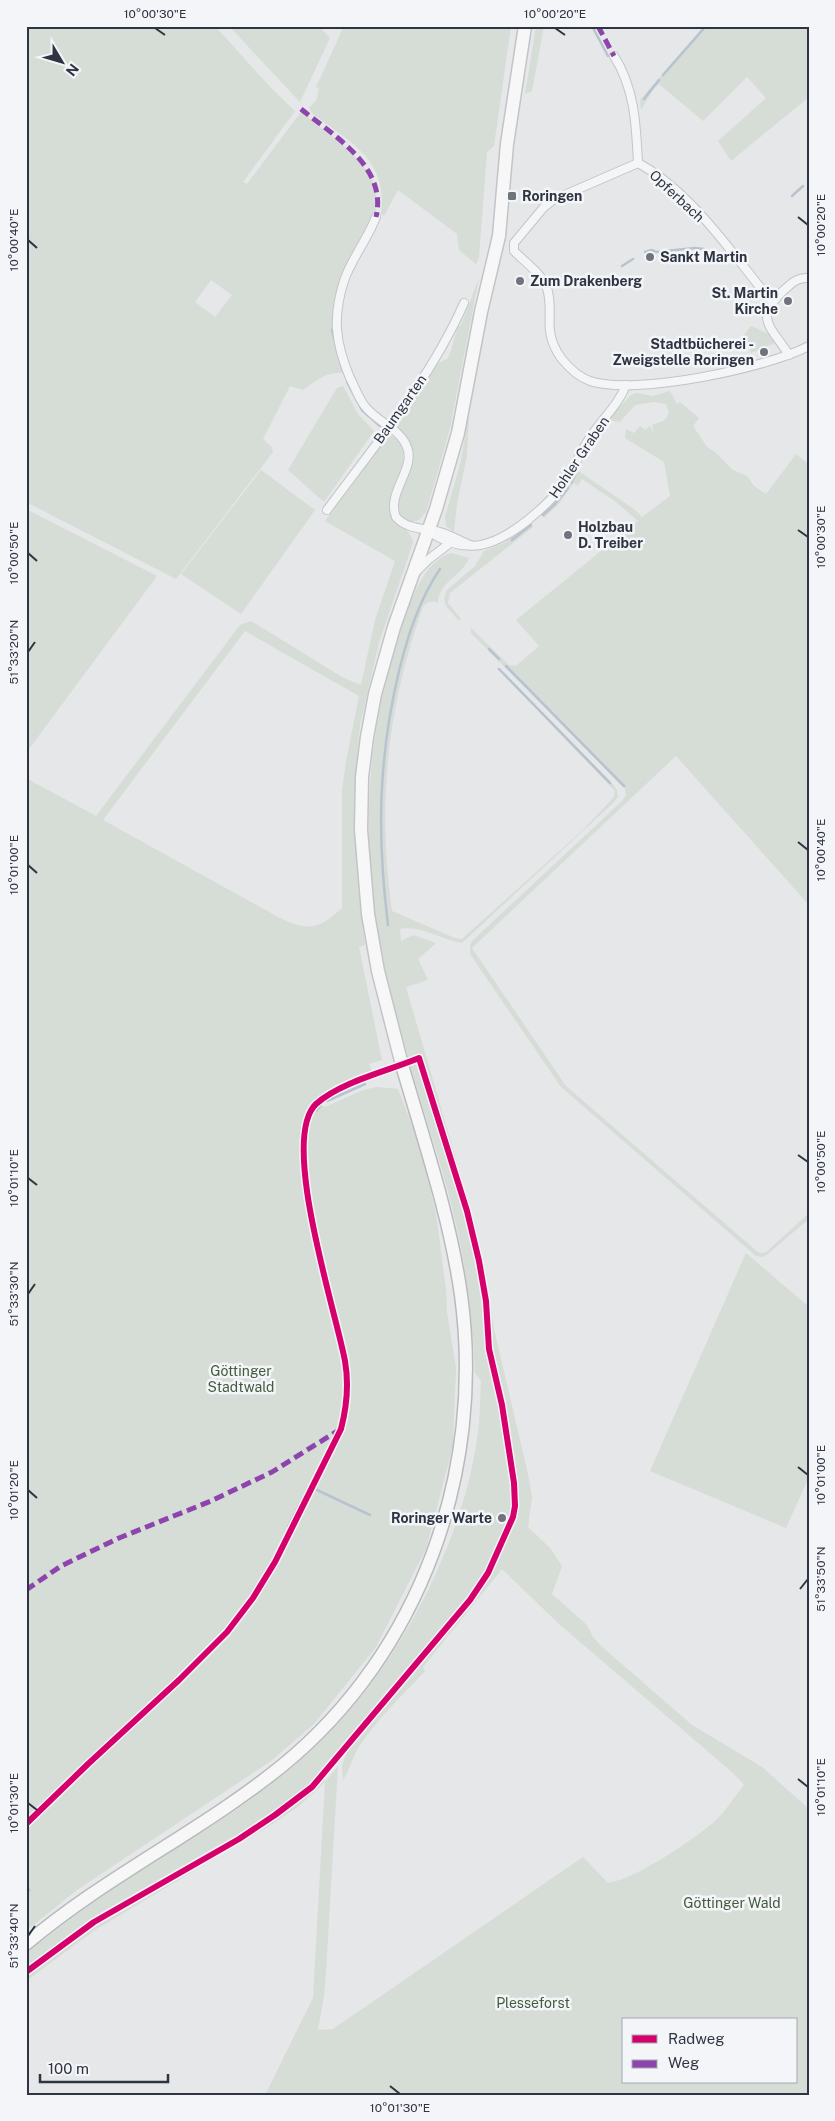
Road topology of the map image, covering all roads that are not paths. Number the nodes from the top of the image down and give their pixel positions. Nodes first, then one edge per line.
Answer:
1 (525, 26) edge
2 (614, 56) dead end
3 (638, 162) junction
4 (376, 217) dead end
5 (809, 278) edge
6 (464, 302) dead end
7 (772, 302) junction
8 (809, 346) edge
9 (789, 356) junction
10 (626, 386) junction
11 (389, 427) junction
12 (327, 510) dead end
13 (428, 531) junction
14 (450, 543) junction
15 (470, 545) junction
16 (411, 577) junction
17 (26, 1944) edge

1 - 13 main road
2 - 3 street
3 - 7 street, Opferbach
3 - 10 street, Opferbach
4 - 11 street, Hohler Graben
5 - 7 street
6 - 11 street, Baumgarten
7 - 9 street
8 - 9 street
9 - 10 street
10 - 15 street, Hohler Graben
11 - 12 street, Baumgarten
11 - 13 street, Hohler Graben
13 - 14 street, Hohler Graben
13 - 15 street, Hohler Graben
13 - 16 main road
14 - 15 street, Hohler Graben
14 - 16 street
16 - 17 main road

